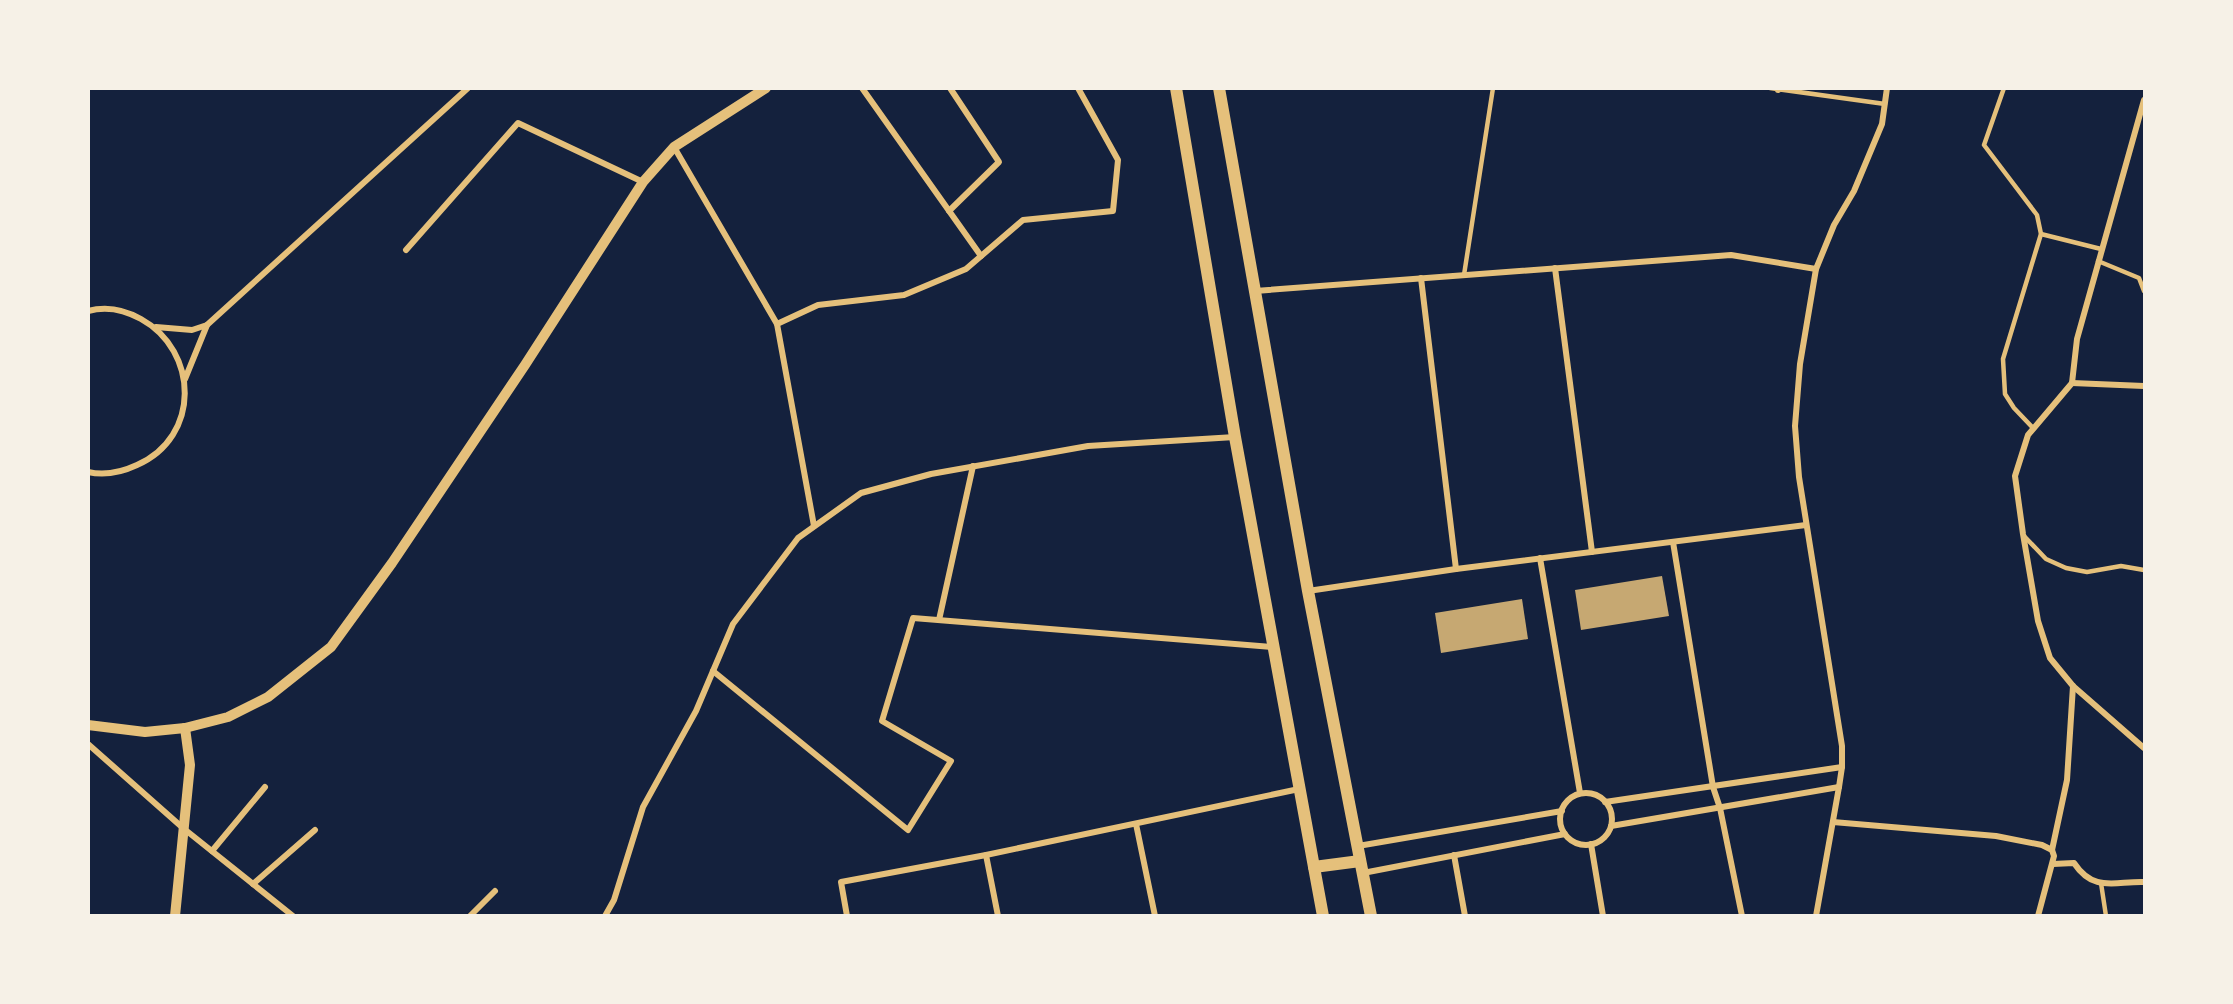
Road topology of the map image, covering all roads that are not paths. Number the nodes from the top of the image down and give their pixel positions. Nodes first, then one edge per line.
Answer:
1 (468, 88) edge
2 (766, 88) edge
3 (862, 88) edge
4 (950, 88) edge
5 (1078, 88) edge
6 (1176, 88) edge
7 (1218, 88) edge
8 (1492, 88) edge
9 (1770, 88) edge
10 (1887, 88) edge
11 (2004, 88) edge
12 (1778, 89) edge
13 (2145, 100) edge
14 (1885, 105) junction
15 (674, 147) junction
16 (643, 182) junction
17 (949, 211) junction
18 (2041, 234) junction
19 (2101, 249) junction
20 (406, 250) dead end
21 (981, 256) junction
22 (2098, 261) junction
23 (1555, 268) junction
24 (1816, 268) junction
25 (1464, 275) junction
26 (1420, 278) junction
27 (1254, 291) junction
28 (2145, 291) edge
29 (88, 311) edge
30 (777, 324) junction
31 (207, 325) junction
32 (156, 327) junction
33 (185, 380) junction
34 (2072, 383) junction
35 (2145, 386) edge
36 (2033, 428) junction
37 (1235, 437) junction
38 (973, 466) junction
39 (88, 472) edge
40 (1806, 525) junction
41 (814, 526) junction
42 (2022, 534) junction
43 (1674, 542) junction
44 (1592, 552) junction
45 (1540, 558) junction
46 (1456, 569) junction
47 (2145, 570) edge
48 (1308, 591) junction
49 (939, 620) junction
50 (1273, 646) junction
51 (713, 671) junction
52 (2073, 686) junction
53 (88, 725) edge
54 (185, 728) junction
55 (88, 744) edge
56 (2145, 748) edge
57 (1842, 767) junction
58 (265, 787) dead end
59 (1713, 787) junction
60 (1839, 787) junction
61 (1299, 789) junction
62 (1580, 793) junction
63 (1605, 802) junction
64 (1720, 807) junction
65 (1562, 812) junction
66 (1833, 822) junction
67 (1136, 824) junction
68 (1611, 826) junction
69 (183, 828) junction
70 (315, 830) dead end
71 (1565, 834) junction
72 (1591, 844) junction
73 (1357, 846) junction
74 (2052, 850) junction
75 (212, 851) junction
76 (986, 855) junction
77 (1454, 855) junction
78 (2053, 864) junction
79 (1314, 867) junction
80 (1361, 867) junction
81 (2145, 882) edge
82 (2101, 883) junction
83 (253, 884) junction
84 (495, 891) dead end
85 (175, 915) edge
86 (293, 915) edge
87 (470, 915) edge
88 (605, 915) edge
89 (847, 915) edge
90 (998, 915) edge
91 (1155, 915) edge
92 (1323, 915) edge
93 (1371, 915) edge
94 (1465, 915) edge
95 (1603, 915) edge
96 (1742, 915) edge
97 (1816, 915) edge
98 (2038, 915) edge
99 (2106, 915) edge

1 - 31 street
2 - 15 street
3 - 17 street
4 - 17 street
5 - 21 street
6 - 37 main road
7 - 27 main road
8 - 25 lane
9 - 12 lane
10 - 14 street
11 - 18 lane
12 - 14 lane
13 - 19 street
14 - 24 street
15 - 16 street
15 - 30 street
16 - 20 street
16 - 54 street
17 - 21 street
18 - 19 lane
18 - 36 lane
19 - 22 street
21 - 30 street
22 - 28 lane
22 - 34 street
23 - 24 street
23 - 25 street
23 - 44 street
24 - 40 street
25 - 26 street
26 - 27 street
26 - 46 street
27 - 48 main road
29 - 32 street
30 - 41 street
31 - 32 street
31 - 33 street
32 - 33 street
33 - 39 street
34 - 35 street
34 - 36 street
36 - 42 street
37 - 38 street
37 - 50 main road
38 - 41 street
38 - 49 street
40 - 43 street
40 - 57 street
41 - 51 street
42 - 47 lane
42 - 52 street
43 - 44 street
43 - 59 street
44 - 45 street
45 - 46 street
45 - 62 street
46 - 48 street
48 - 73 main road
49 - 50 street
49 - 51 street
50 - 61 main road
51 - 88 street
52 - 56 street
52 - 74 street
53 - 54 street
54 - 69 street
55 - 69 street
57 - 59 street
57 - 60 street
58 - 75 street
59 - 63 street
59 - 64 street
60 - 64 street
60 - 66 street
61 - 67 street
61 - 79 main road
62 - 63 street
62 - 65 street
63 - 68 street
64 - 68 street
64 - 96 street
65 - 71 street
65 - 73 street
66 - 74 street
66 - 97 street
67 - 76 street
67 - 91 street
68 - 72 street
69 - 75 street
69 - 85 street
70 - 83 street
71 - 72 street
71 - 77 street
72 - 95 street
73 - 80 main road
74 - 78 street
75 - 83 street
76 - 89 street
76 - 90 street
77 - 80 street
77 - 94 street
78 - 82 street
78 - 98 street
79 - 80 main road
79 - 92 main road
80 - 93 main road
81 - 82 street
82 - 99 lane
83 - 86 street
84 - 87 street

